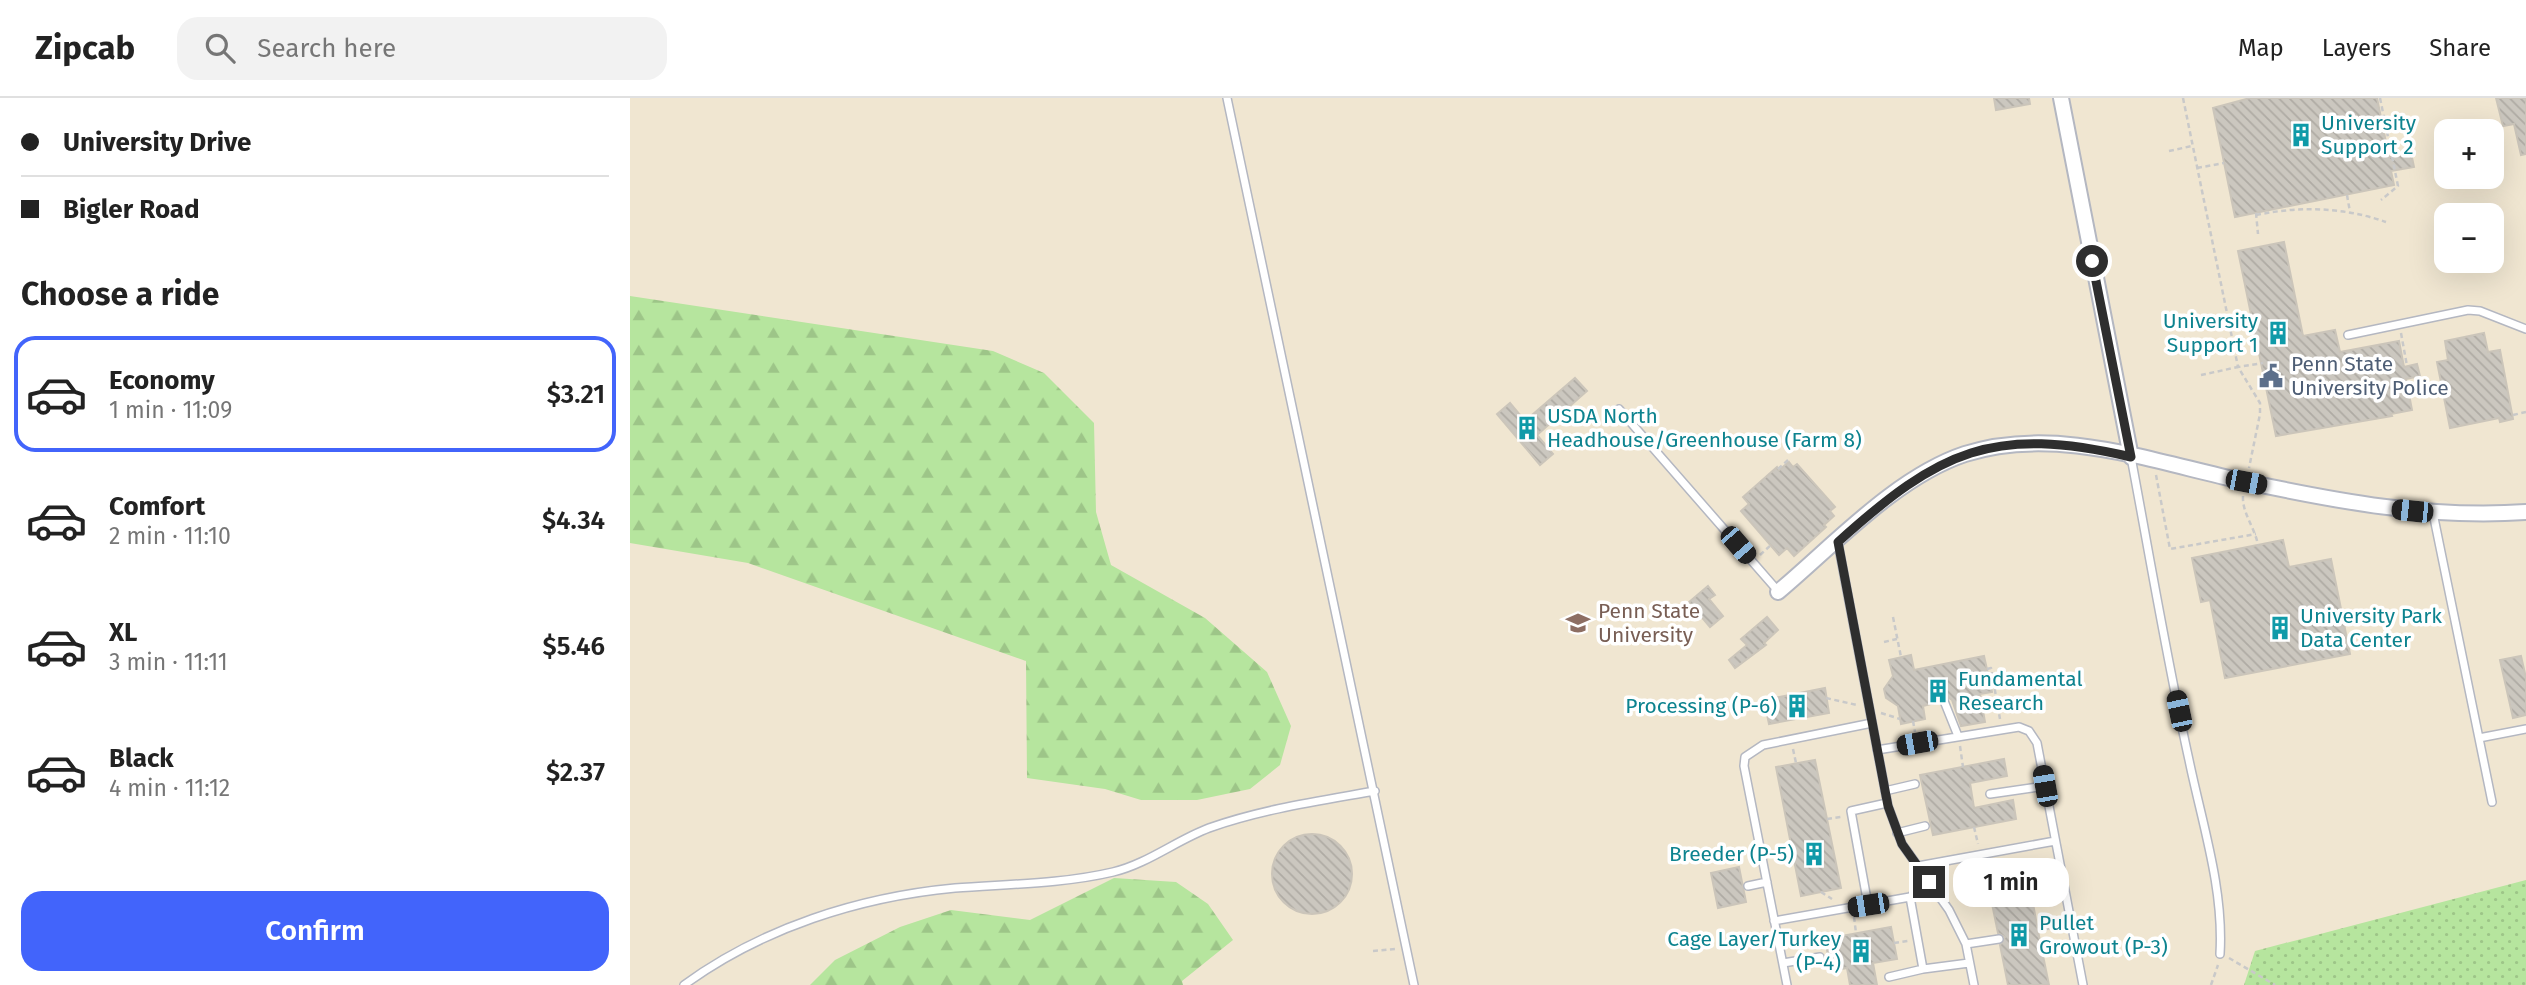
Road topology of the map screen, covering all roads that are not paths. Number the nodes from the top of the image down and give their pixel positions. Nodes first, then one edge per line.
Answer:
1 (1227, 98) edge
2 (2061, 98) edge
3 (2526, 329) edge
4 (2348, 335) dead end
5 (1619, 409) dead end
6 (2131, 457) junction
7 (2526, 512) edge
8 (2433, 513) junction
9 (1838, 542) junction
10 (1778, 592) joint
11 (1944, 701) dead end
12 (1872, 723) junction
13 (2526, 729) edge
14 (1958, 736) junction
15 (2479, 738) junction
16 (1877, 750) junction
17 (1916, 784) dead end
18 (2045, 786) junction
19 (1375, 791) junction
20 (1885, 791) junction
21 (1990, 794) dead end
22 (2492, 802) dead end
23 (1887, 803) junction
24 (1925, 826) dead end
25 (1898, 833) junction
26 (2055, 841) junction
27 (1918, 866) junction
28 (1767, 882) junction
29 (1929, 882) junction
30 (1748, 886) dead end
31 (1910, 897) junction
32 (1868, 905) junction
33 (1774, 921) junction
34 (1999, 939) dead end
35 (1966, 944) junction
36 (2220, 954) road end
37 (1820, 957) dead end
38 (1783, 963) junction
39 (1969, 963) junction
40 (1923, 969) junction
41 (1889, 977) dead end
42 (684, 985) edge
43 (1414, 985) edge
44 (1787, 985) edge
45 (1974, 985) edge
46 (2083, 985) edge

1 - 19 lane
2 - 6 street
3 - 4 lane
5 - 10 lane
6 - 8 street
6 - 9 street
6 - 36 lane
7 - 8 street
8 - 15 lane
9 - 10 street
9 - 12 lane
11 - 14 lane
12 - 16 lane
12 - 28 lane
13 - 15 lane
14 - 16 lane
14 - 18 lane
15 - 22 lane
16 - 20 lane
17 - 20 lane
18 - 21 lane
18 - 26 lane
19 - 42 lane
19 - 43 lane
20 - 23 lane
23 - 25 lane
23 - 32 lane
24 - 25 lane
25 - 27 lane
26 - 27 lane
26 - 46 lane
27 - 29 lane
28 - 30 lane
28 - 33 lane
29 - 31 lane
29 - 35 lane
31 - 32 lane
31 - 40 lane
32 - 33 lane
33 - 38 lane
34 - 35 lane
35 - 39 lane
37 - 38 lane
38 - 44 lane
39 - 40 lane
39 - 45 lane
40 - 41 lane

